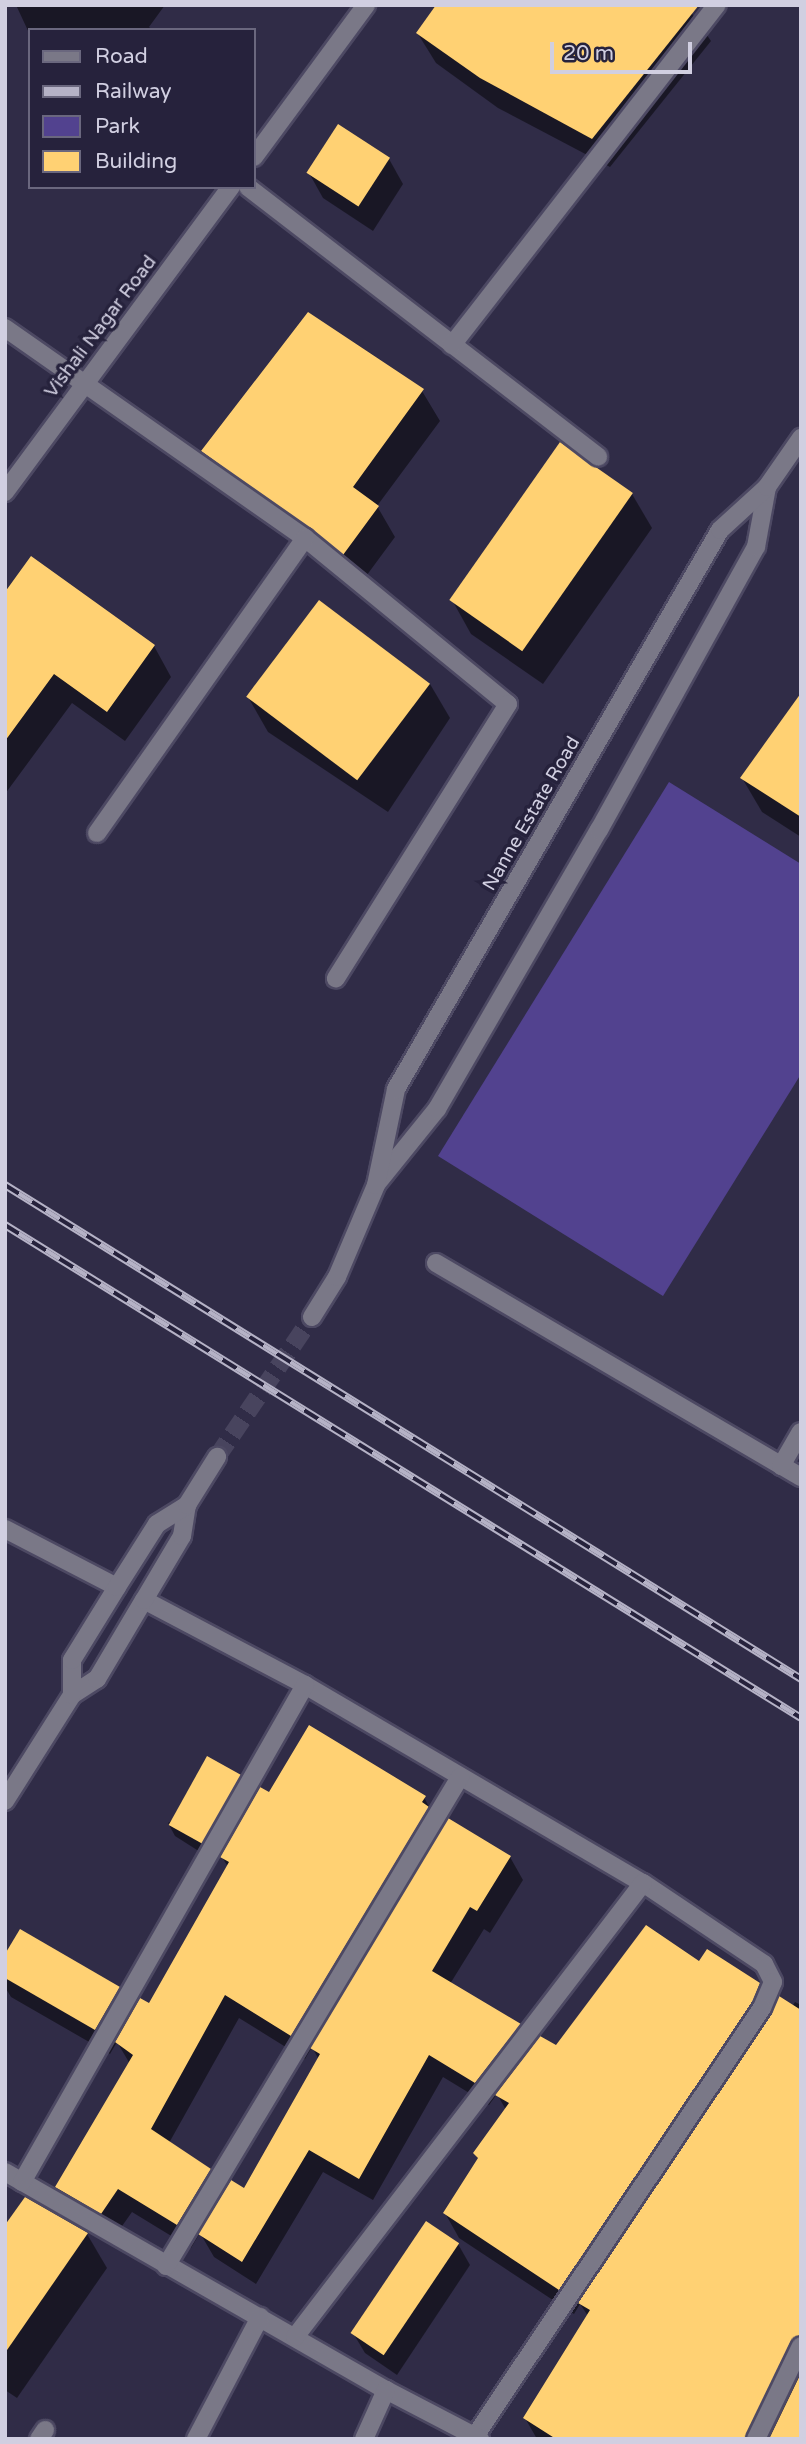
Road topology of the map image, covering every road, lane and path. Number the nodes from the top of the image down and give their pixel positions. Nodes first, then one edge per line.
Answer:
1 (366, 5) edge
2 (717, 5) edge
3 (256, 154) edge
4 (230, 189) edge
5 (251, 189) edge
6 (5, 328) edge
7 (452, 345) junction
8 (85, 384) junction
9 (801, 438) edge
10 (598, 457) dead end
11 (766, 487) junction
12 (5, 492) edge
13 (306, 538) junction
14 (97, 833) dead end
15 (335, 978) dead end
16 (376, 1185) junction
17 (436, 1263) dead end
18 (312, 1317) tunnel mouth
19 (801, 1432) edge
20 (217, 1457) tunnel mouth
21 (781, 1465) junction
22 (801, 1477) edge
23 (187, 1505) junction
24 (5, 1529) edge
25 (117, 1587) junction
26 (144, 1600) junction
27 (305, 1685) junction
28 (72, 1695) junction
29 (460, 1777) junction
30 (5, 1801) edge
31 (643, 1884) junction
32 (5, 2172) edge
33 (22, 2182) junction
34 (166, 2266) junction
35 (260, 2318) junction
36 (295, 2337) junction
37 (801, 2346) edge
38 (386, 2390) junction
39 (477, 2437) edge
40 (196, 2439) edge
41 (364, 2439) edge
42 (756, 2439) edge

1 - 3 street
2 - 7 street
4 - 8 street, Vishali Nagar Road
5 - 7 street
6 - 8 street
7 - 10 street
8 - 12 street, Vishali Nagar Road
8 - 13 street
9 - 11 street, Nanne Estate Road
11 - 16 street, Nanne Estate Road
11 - 16 street, Nanne Estate Road
13 - 14 street
13 - 15 street
16 - 18 street, Nanne Estate Road
17 - 21 street
19 - 21 street
20 - 23 street
21 - 22 street
23 - 25 street
23 - 26 street
24 - 25 street
25 - 28 street
26 - 27 street
26 - 28 street
27 - 29 street
27 - 33 street
28 - 30 street
29 - 31 street
29 - 34 street
31 - 36 street
31 - 39 street
32 - 33 street
33 - 34 street
34 - 35 street
35 - 36 street
35 - 40 street
36 - 38 street
37 - 42 street
38 - 39 street
38 - 41 street

